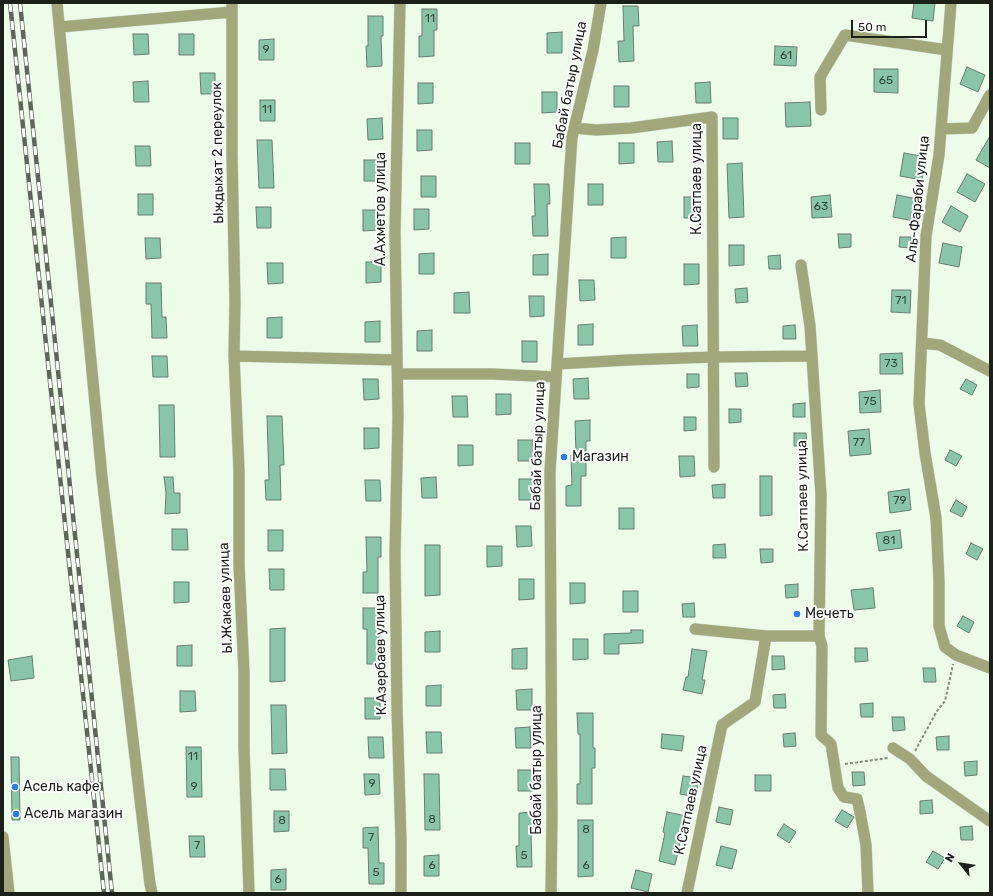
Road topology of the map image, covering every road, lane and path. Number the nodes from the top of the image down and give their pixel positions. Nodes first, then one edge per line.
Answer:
1 (57, 3) edge
2 (400, 3) edge
3 (601, 3) edge
4 (950, 3) edge
5 (232, 7) edge
6 (60, 26) junction
7 (947, 50) junction
8 (990, 95) edge
9 (821, 110) dead end
10 (574, 128) junction
11 (941, 129) junction
12 (801, 264) dead end
13 (235, 302) joint
14 (922, 343) junction
15 (234, 356) junction
16 (812, 356) junction
17 (714, 357) junction
18 (397, 360) junction
19 (557, 364) junction
20 (990, 371) edge
21 (398, 374) junction
22 (556, 377) junction
23 (398, 416) joint
24 (714, 467) dead end
25 (695, 629) dead end
26 (766, 636) junction
27 (818, 636) junction
28 (956, 655) junction
29 (990, 668) edge
30 (893, 748) dead end
31 (907, 757) junction
32 (835, 766) junction
33 (990, 821) edge
34 (3, 837) edge
35 (9, 893) edge
36 (152, 893) edge
37 (249, 893) edge
38 (401, 893) edge
39 (551, 893) edge
40 (687, 893) edge
41 (868, 893) edge

1 - 6 street
2 - 18 street, А.Ахметов улица
3 - 10 street, Бабай батыр улица
4 - 7 street, Аль-Фараби улица
5 - 6 street
5 - 13 street, Ыждыхат 2 переулок
6 - 36 street
7 - 9 street
7 - 11 street, Аль-Фараби улица
8 - 11 street, Аль-Фараби улица
10 - 17 street, К.Сатпаев улица
10 - 19 street, Бабай батыр улица
11 - 14 street, Аль-Фараби улица
12 - 16 street, К.Сатпаев улица
13 - 15 street, Ы.Жакаев улица
14 - 20 street
14 - 28 street, Аль-Фараби улица
15 - 18 street
15 - 37 street, Ы.Жакаев улица
16 - 17 street
16 - 27 street, К.Сатпаев улица
17 - 19 street
17 - 24 street, К.Сатпаев улица
18 - 21 street, А.Ахметов улица
19 - 22 street, Бабай батыр улица
21 - 22 street
21 - 23 street, А.Ахметов улица
22 - 39 street, Бабай батыр улица
23 - 38 street, К.Азербаев улица
25 - 26 street
26 - 27 street
26 - 40 street, К.Сатпаев улица
27 - 32 street, К.Сатпаев улица
28 - 29 street
28 - 31 path
30 - 31 street
31 - 32 path
31 - 33 street
32 - 41 street, К.Сатпаев улица
34 - 35 street

